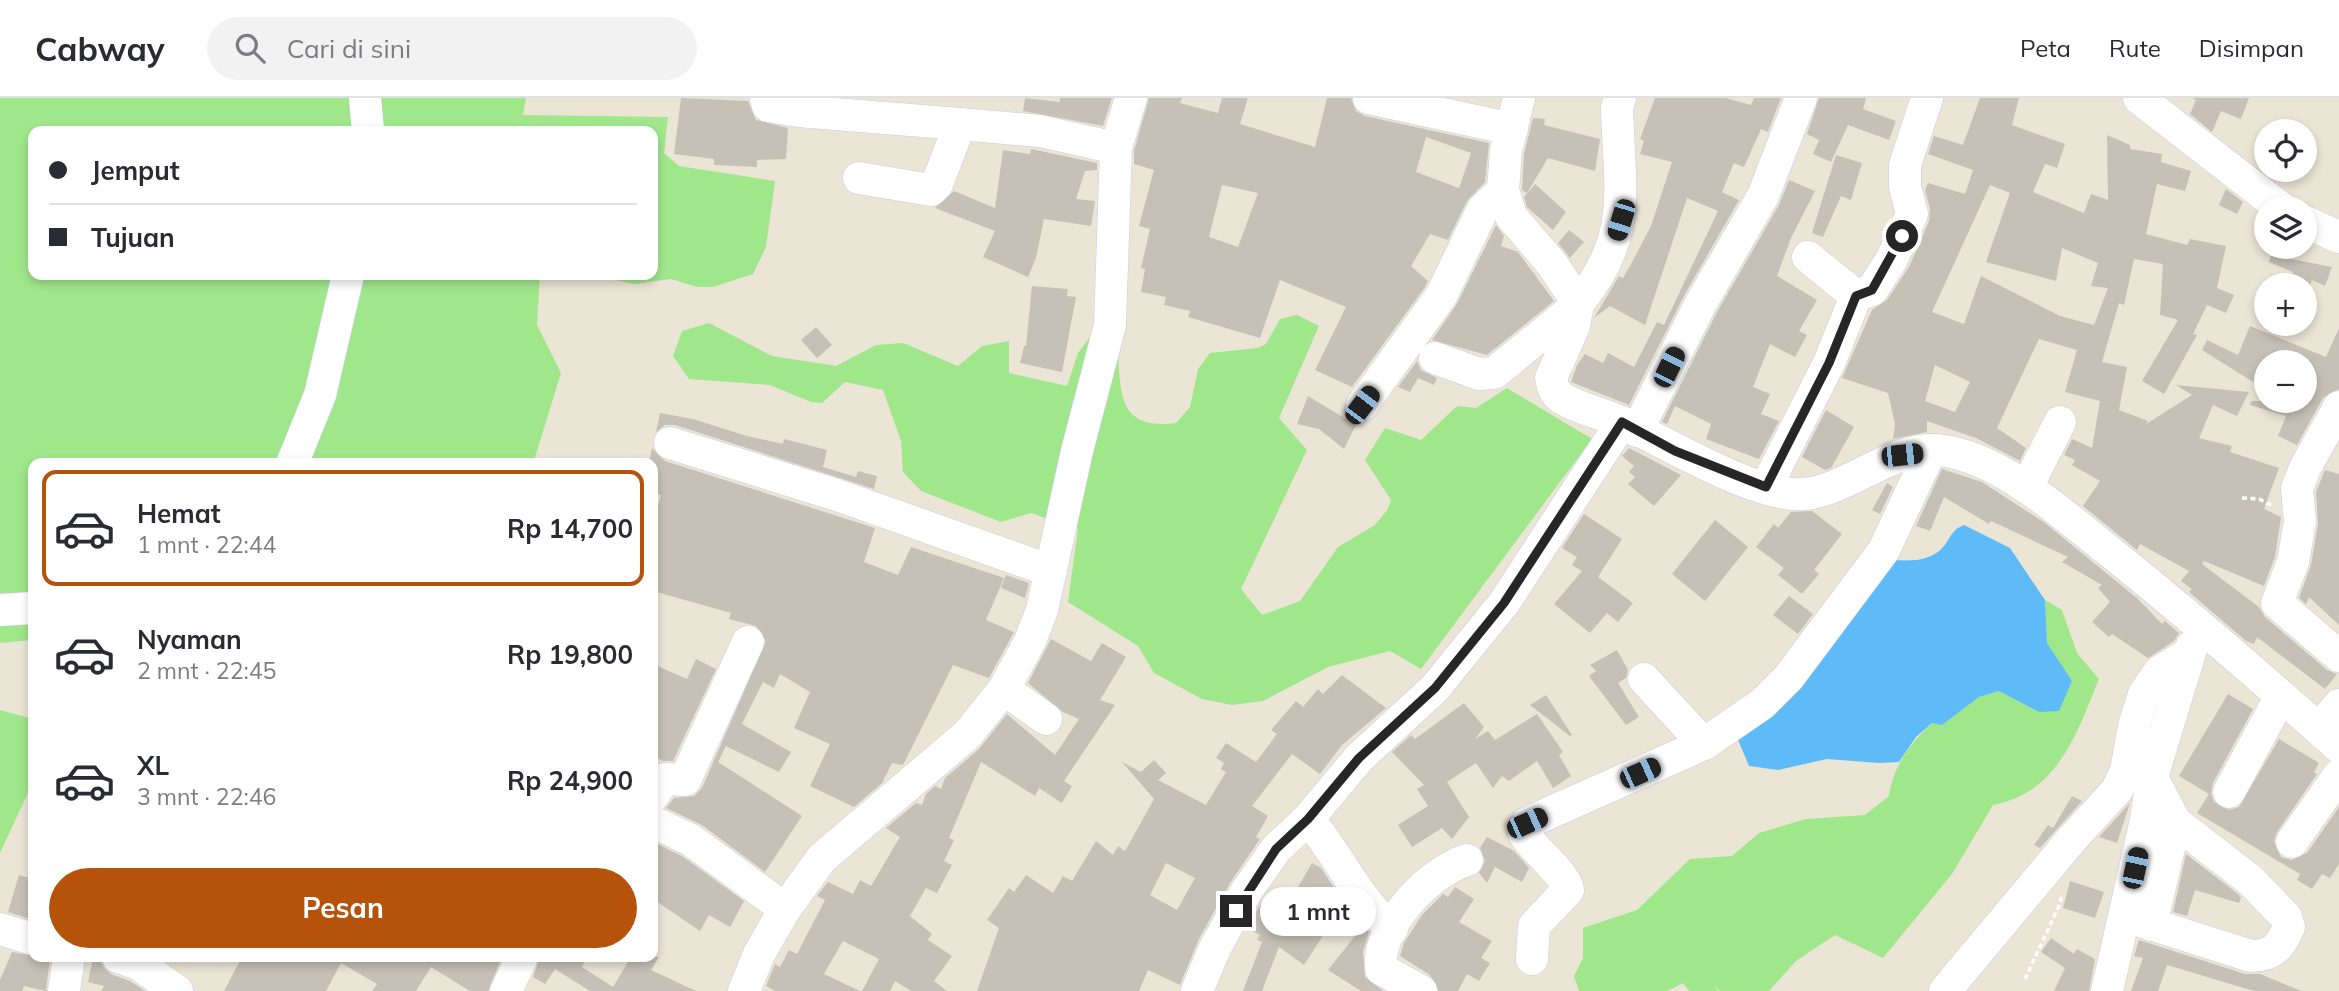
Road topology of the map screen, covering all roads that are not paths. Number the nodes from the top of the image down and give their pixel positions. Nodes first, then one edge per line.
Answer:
1 (365, 98) edge
2 (766, 98) edge
3 (1369, 98) edge
4 (1519, 98) edge
5 (1620, 98) edge
6 (1801, 98) edge
7 (1927, 98) edge
8 (2139, 98) edge
9 (1128, 99) edge
10 (960, 124) junction
11 (368, 126) edge
12 (1512, 129) junction
13 (1116, 148) junction
14 (859, 178) dead end
15 (1503, 190) junction
16 (2266, 196) edge
17 (2317, 227) edge
18 (2339, 237) edge
19 (1808, 257) dead end
20 (347, 280) edge
21 (1856, 296) junction
22 (1577, 301) junction
23 (1435, 358) dead end
24 (1362, 405) dead end
25 (2339, 407) edge
26 (2060, 422) dead end
27 (1630, 427) junction
28 (670, 443) dead end
29 (1930, 452) junction
30 (294, 458) edge
31 (1766, 487) junction
32 (2027, 487) junction
33 (1051, 571) junction
34 (28, 608) edge
35 (0, 610) edge
36 (2203, 626) junction
37 (748, 642) dead end
38 (2188, 654) junction
39 (2339, 656) edge
40 (1644, 679) dead end
41 (1004, 689) junction
42 (2281, 696) junction
43 (2339, 705) edge
44 (1046, 719) dead end
45 (2329, 738) edge
46 (1704, 744) junction
47 (2339, 775) edge
48 (2152, 777) junction
49 (658, 788) edge
50 (2230, 792) dead end
51 (1308, 819) junction
52 (2175, 822) junction
53 (658, 824) edge
54 (2292, 842) dead end
55 (1467, 860) dead end
56 (785, 909) junction
57 (2138, 921) junction
58 (0, 929) edge
59 (1392, 929) junction
60 (28, 937) edge
61 (1532, 959) dead end
62 (68, 962) edge
63 (132, 962) edge
64 (520, 962) edge
65 (64, 991) edge
66 (177, 991) edge
67 (506, 991) edge
68 (744, 991) edge
69 (1198, 991) edge
70 (1422, 991) edge
71 (1945, 991) edge
72 (2106, 991) edge

1 - 11 street
2 - 10 street
3 - 12 street
4 - 12 street
5 - 22 street
6 - 27 street
7 - 21 street
8 - 16 street
9 - 13 street
10 - 13 street
10 - 14 street
12 - 15 street
13 - 33 street
15 - 22 street
15 - 24 street
17 - 18 street
19 - 21 street
20 - 30 street
21 - 31 street
22 - 23 street
22 - 27 street
25 - 39 street
26 - 32 street
27 - 31 street
27 - 51 street
28 - 33 street
29 - 31 street
29 - 32 street
29 - 46 street
32 - 36 street
33 - 41 street
34 - 35 street
36 - 38 street
36 - 42 street
37 - 49 street
38 - 48 street
38 - 71 street
40 - 46 street
41 - 44 street
41 - 56 street
42 - 45 street
42 - 50 street
43 - 45 street
46 - 61 street
47 - 54 street
48 - 52 street
48 - 57 street
51 - 59 street
51 - 69 street
52 - 57 street
52 - 57 street
53 - 56 street
55 - 59 street
56 - 68 street
57 - 72 street
58 - 60 street
59 - 70 street
62 - 65 street
63 - 66 street
64 - 67 street

